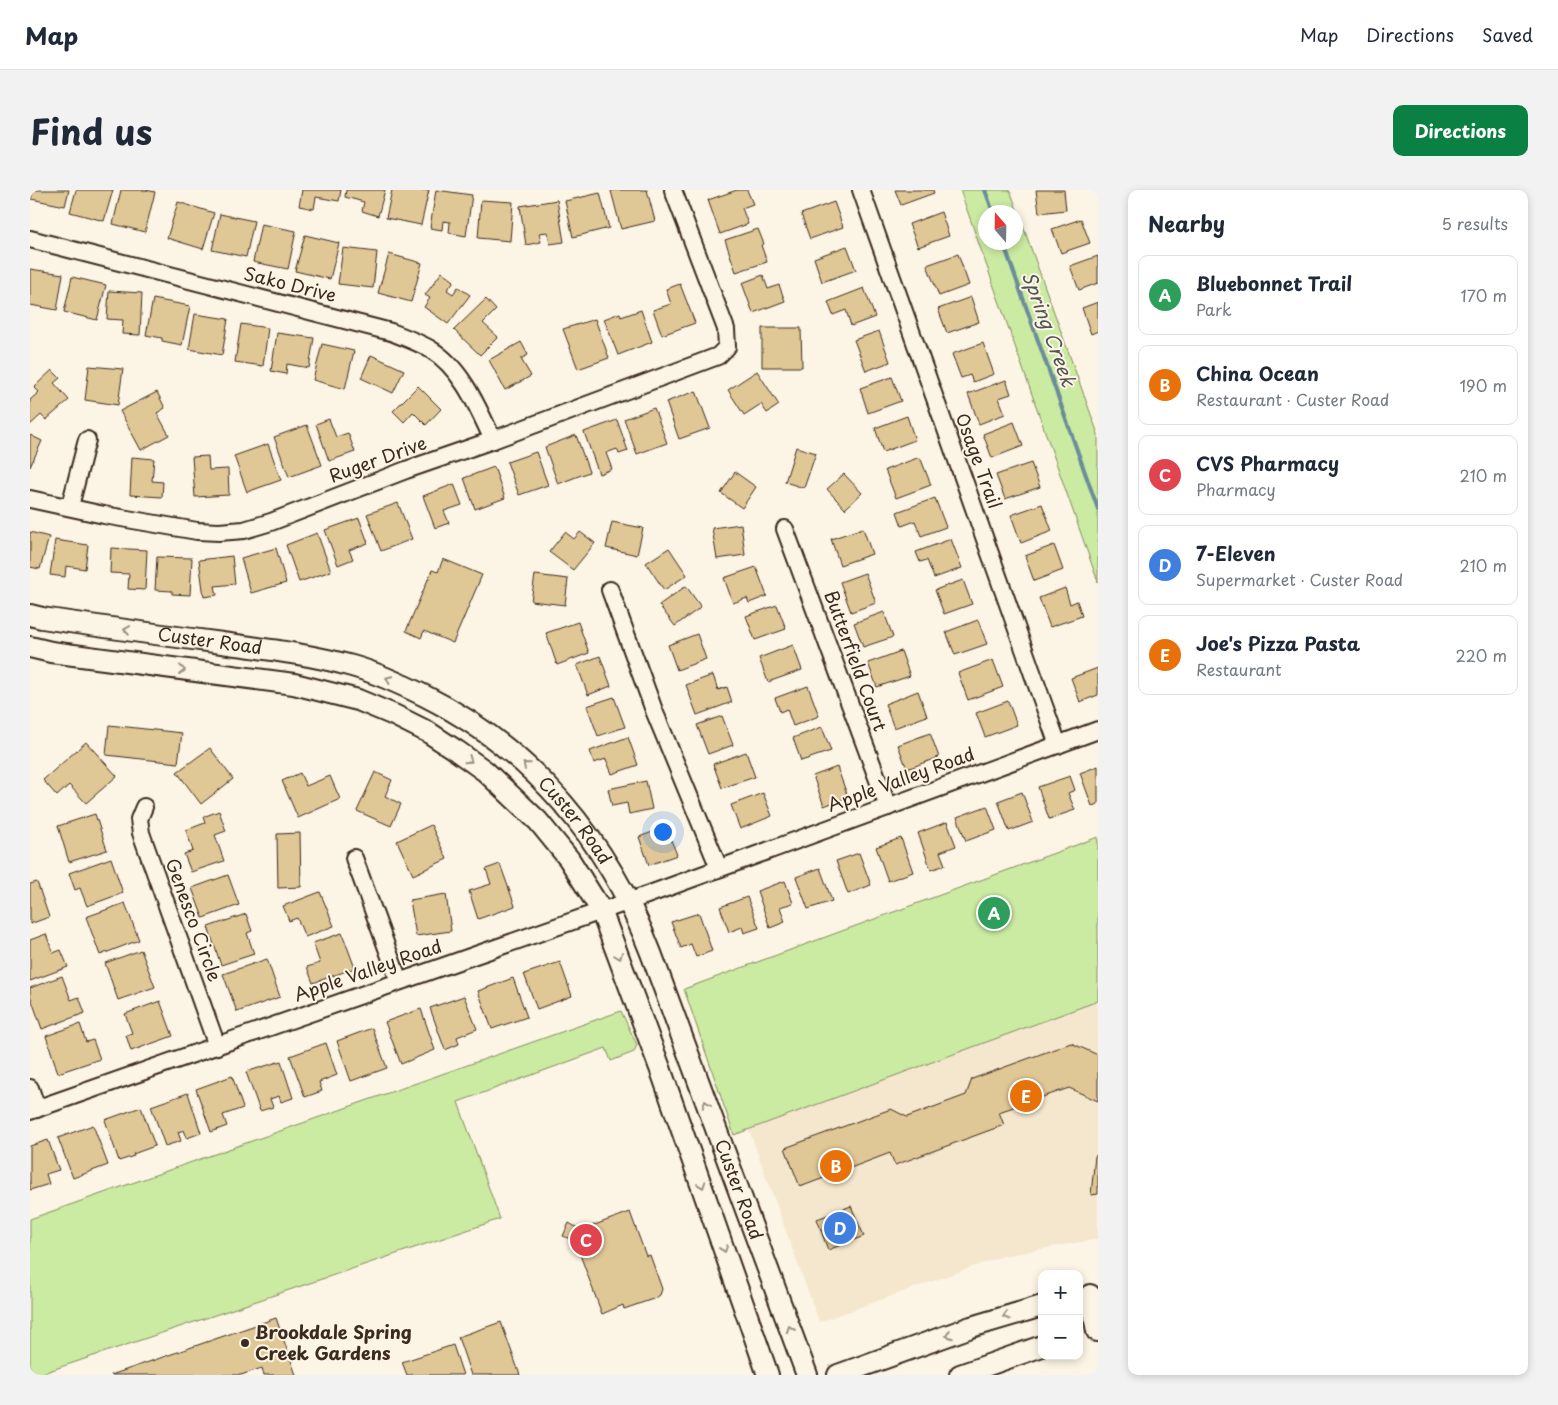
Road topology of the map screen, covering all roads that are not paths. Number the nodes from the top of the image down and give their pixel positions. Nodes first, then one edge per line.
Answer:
1 (673, 190) edge
2 (861, 190) edge
3 (30, 239) edge
4 (87, 440) dead end
5 (493, 440) junction
6 (30, 499) edge
7 (70, 506) junction
8 (785, 529) dead end
9 (610, 590) dead end
10 (30, 616) edge
11 (30, 647) edge
12 (443, 705) junction
13 (1098, 730) edge
14 (428, 732) junction
15 (1058, 745) junction
16 (144, 807) dead end
17 (888, 807) junction
18 (354, 858) dead end
19 (718, 868) junction
20 (629, 901) junction
21 (601, 910) junction
22 (399, 981) junction
23 (217, 1046) junction
24 (30, 1088) edge
25 (34, 1110) edge
26 (723, 1150) junction
27 (694, 1162) junction
28 (1089, 1295) edge
29 (1038, 1307) edge
30 (1091, 1332) edge
31 (1038, 1347) edge
32 (768, 1375) edge
33 (807, 1375) edge
34 (838, 1375) edge
35 (960, 1375) edge

1 - 5 street, Ruger Drive
2 - 15 street, Osage Trail
3 - 5 street, Sako Drive
4 - 7 street
5 - 7 street, Ruger Drive
6 - 7 street, Ruger Drive
8 - 17 street, Butterfield Court
9 - 19 street
12 -> 10 main road, Custer Road
11 -> 14 main road, Custer Road
12 - 14 main road
20 -> 12 main road, Custer Road
13 - 15 street, Apple Valley Road
14 -> 21 main road, Custer Road
15 - 17 street, Apple Valley Road
16 - 23 street, Genesco Circle
17 - 19 street, Apple Valley Road
18 - 22 street
19 - 20 street, Apple Valley Road
20 - 21 street, Apple Valley Road
26 -> 20 main road, Custer Road
21 - 22 street, Apple Valley Road
21 -> 27 main road, Custer Road
22 - 23 street, Apple Valley Road
23 - 25 street, Apple Valley Road
24 - 25 street
26 - 27 main road
33 -> 26 main road, Custer Road
27 -> 32 main road, Custer Road
28 - 30 main road
29 -> 34 main road
31 - 35 main road

